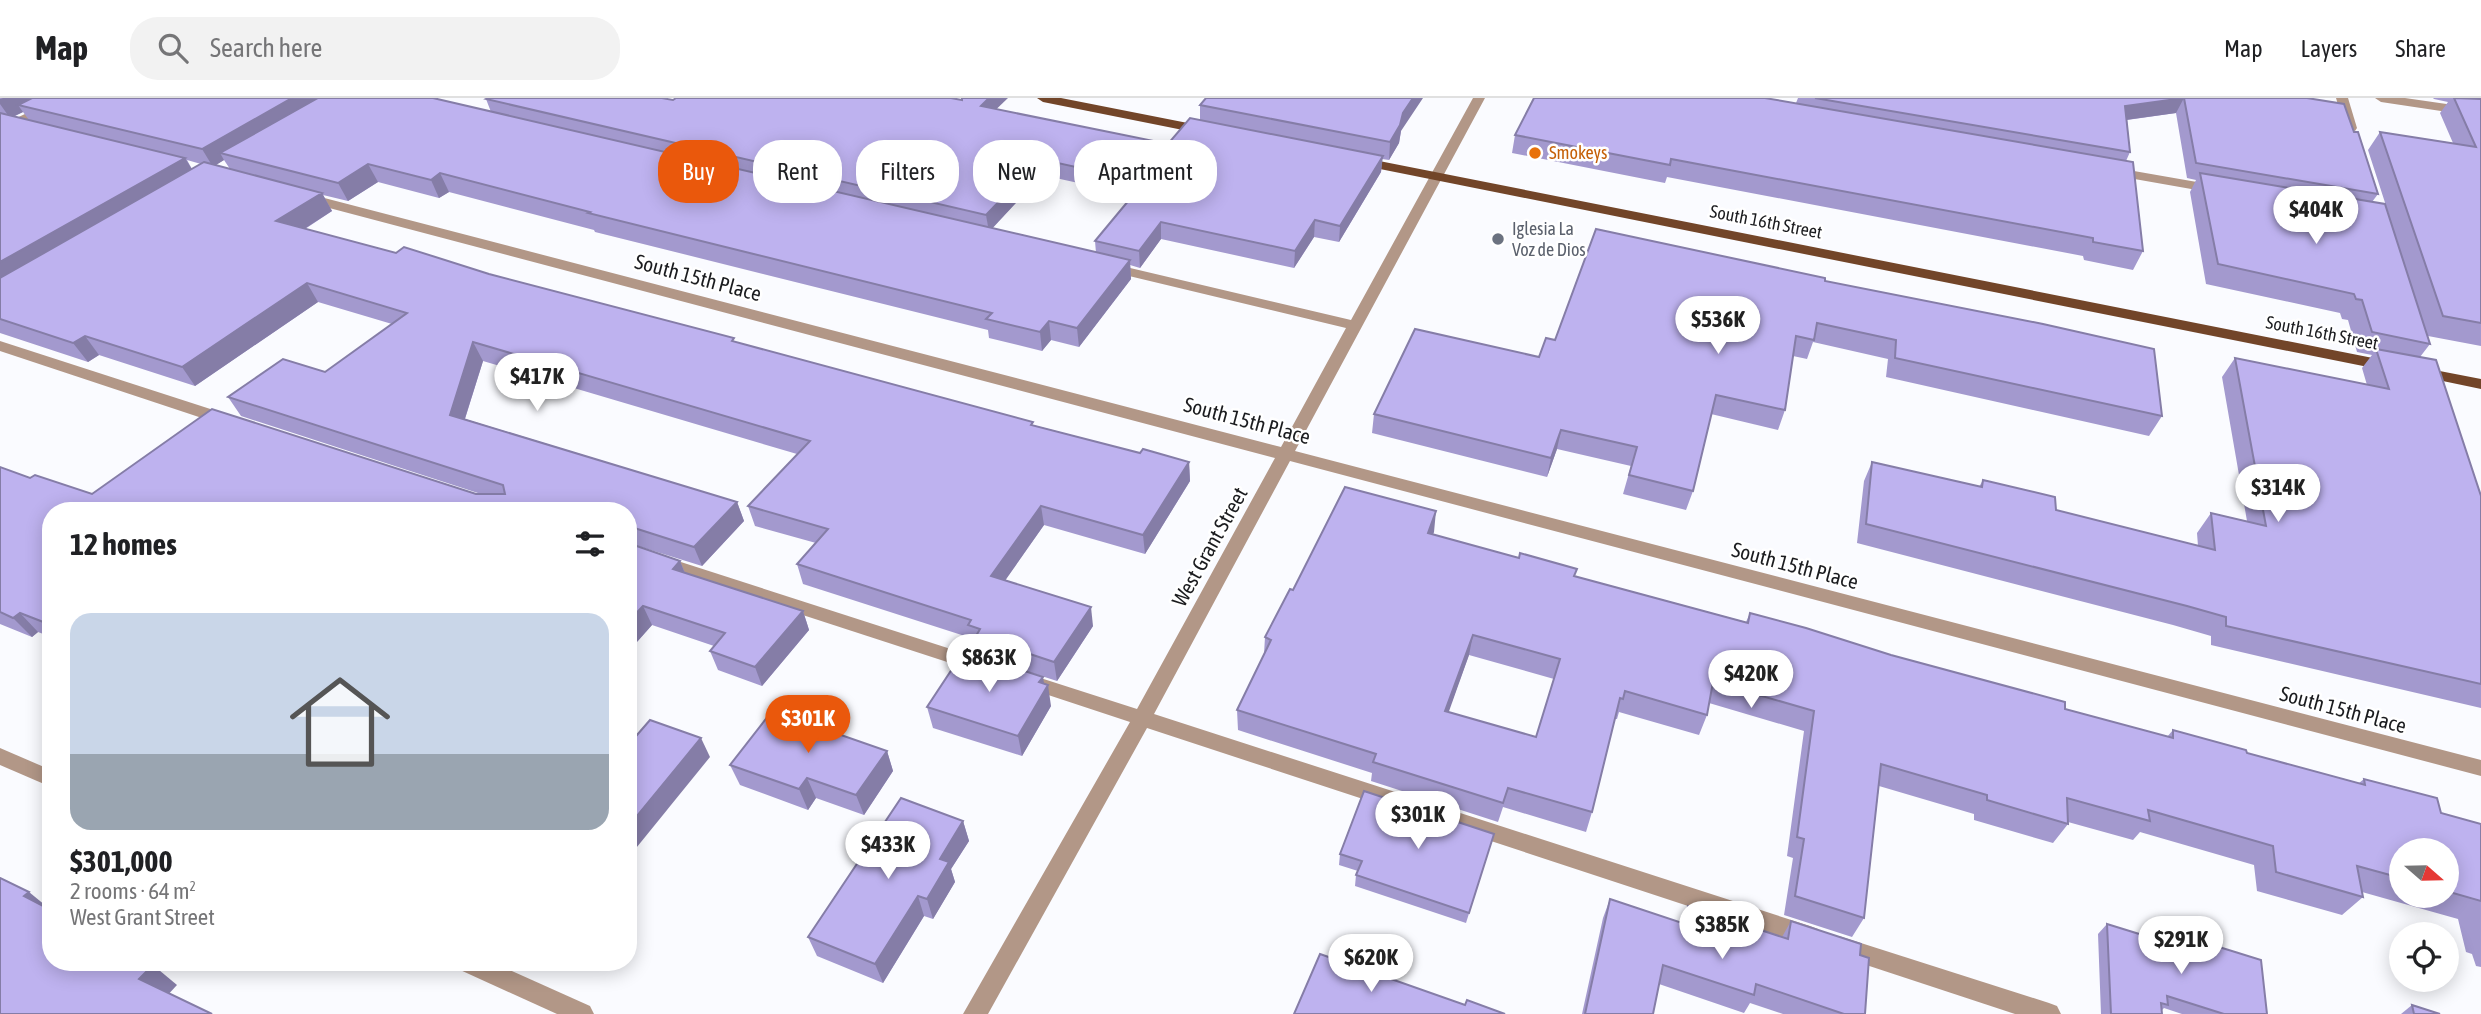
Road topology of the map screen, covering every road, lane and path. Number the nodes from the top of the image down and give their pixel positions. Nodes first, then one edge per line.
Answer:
1 (67, 98) edge
2 (1043, 98) edge
3 (1479, 98) edge
4 (2342, 98) edge
5 (2381, 98) edge
6 (2481, 113) edge
7 (4, 126) edge
8 (38, 131) edge
9 (1218, 133) edge
10 (2356, 144) edge
11 (1339, 157) edge
12 (2091, 167) edge
13 (1436, 176) junction
14 (2228, 191) edge
15 (293, 194) edge
16 (1089, 262) edge
17 (1356, 326) junction
18 (0, 346) edge
19 (2422, 353) edge
20 (2429, 374) junction
21 (2481, 384) edge
22 (2437, 395) edge
23 (246, 426) edge
24 (1287, 454) junction
25 (637, 554) edge
26 (1142, 718) junction
27 (0, 756) edge
28 (2481, 768) edge
29 (42, 775) edge
30 (486, 971) edge
31 (582, 1014) edge
32 (975, 1014) edge
33 (2049, 1014) edge

1 - 7 street
2 - 9 main road
3 - 13 street, West Grant Street
4 - 10 street
5 - 6 street
7 - 8 street
11 - 13 main road, South 16th Street
12 - 14 street
13 - 17 street, West Grant Street
13 - 20 main road, South 16th Street
15 - 24 street, South 15th Place
16 - 17 street
17 - 24 street, West Grant Street
18 - 23 street
19 - 20 street
20 - 21 main road, South 16th Street
20 - 22 street
24 - 26 street, West Grant Street
24 - 28 street, South 15th Place
25 - 26 street
26 - 32 street, West Grant Street
26 - 33 street
27 - 29 street
30 - 31 street

